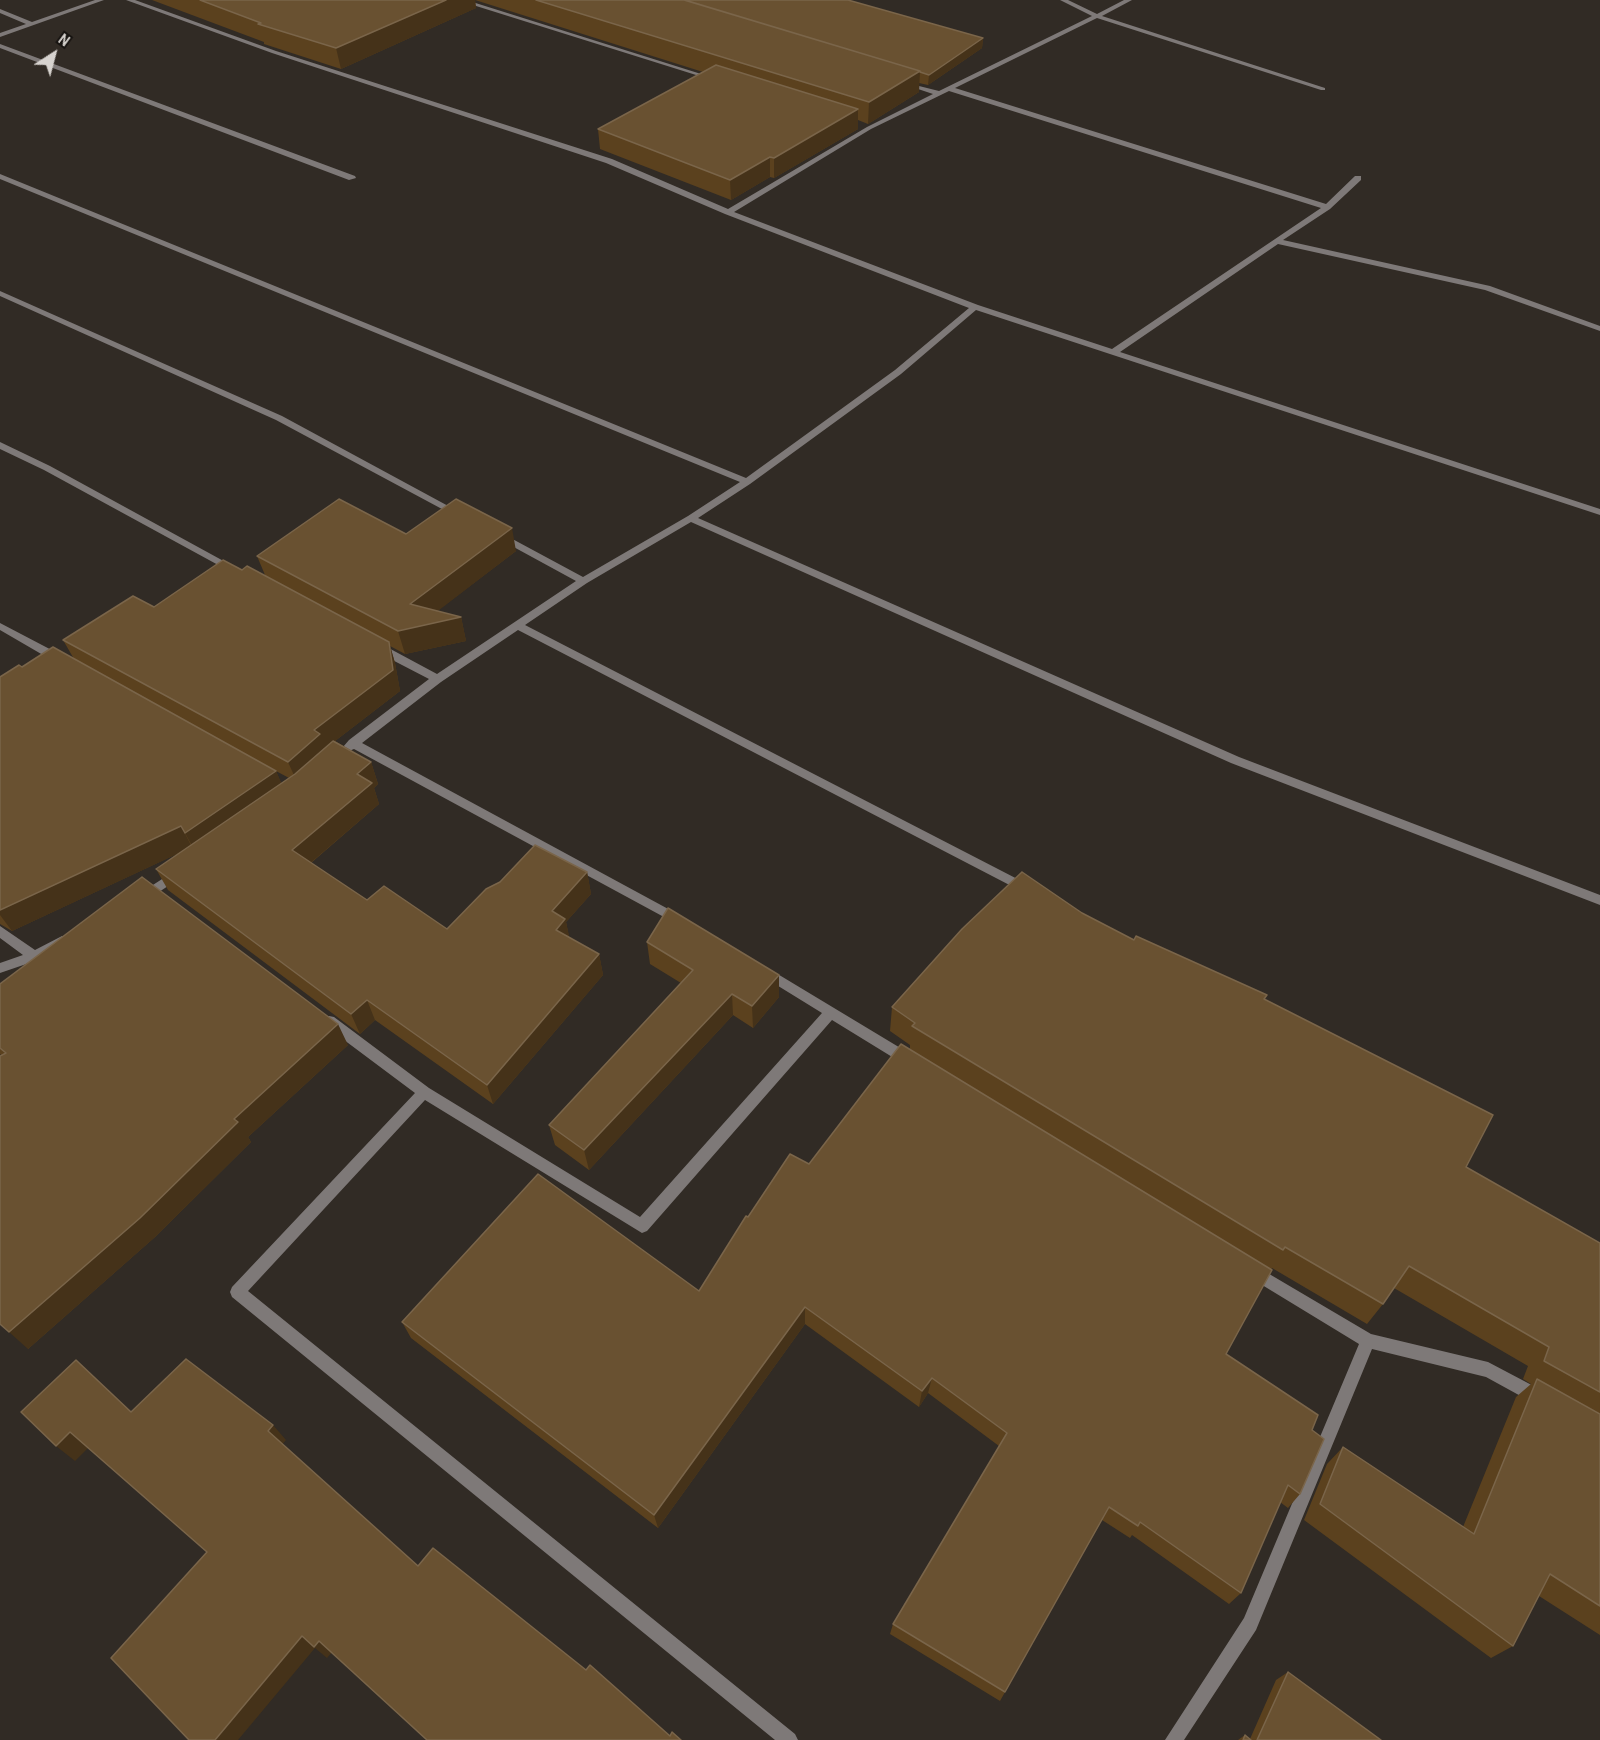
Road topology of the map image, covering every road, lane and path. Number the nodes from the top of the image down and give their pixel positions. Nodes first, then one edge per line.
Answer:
1 (101, 0) edge
2 (129, 0) edge
3 (460, 0) edge
4 (1063, 0) edge
5 (1129, 0) edge
6 (0, 11) edge
7 (1097, 16) junction
8 (32, 24) junction
9 (0, 36) edge
10 (0, 46) edge
11 (896, 80) edge
12 (721, 81) edge
13 (950, 89) junction
14 (1323, 89) dead end
15 (941, 94) junction
16 (858, 124) edge
17 (869, 128) junction
18 (0, 176) edge
19 (352, 178) dead end
20 (1358, 178) dead end
21 (1327, 207) junction
22 (728, 212) junction
23 (1277, 241) junction
24 (0, 293) edge
25 (975, 307) junction
26 (1600, 329) edge
27 (1114, 352) junction
28 (0, 445) edge
29 (747, 482) junction
30 (1600, 512) edge
31 (691, 518) junction
32 (468, 519) edge
33 (489, 530) edge
34 (247, 576) edge
35 (583, 581) junction
36 (517, 625) junction
37 (0, 626) edge
38 (374, 645) edge
39 (72, 666) edge
40 (437, 679) junction
41 (353, 743) junction
42 (337, 757) edge
43 (184, 870) edge
44 (1032, 892) edge
45 (1600, 900) edge
46 (135, 901) edge
47 (686, 925) edge
48 (0, 931) edge
49 (75, 934) edge
50 (34, 956) junction
51 (754, 966) edge
52 (0, 968) edge
53 (313, 1009) edge
54 (831, 1012) junction
55 (922, 1068) edge
56 (424, 1092) junction
57 (1246, 1267) edge
58 (1368, 1341) junction
59 (1549, 1405) edge
60 (789, 1740) edge
61 (1174, 1740) edge

1 - 8 street
2 - 22 street
3 - 12 street
4 - 7 street
5 - 7 street
6 - 8 street
7 - 13 street
7 - 14 street
8 - 9 street
10 - 19 street
11 - 15 street
13 - 15 street
13 - 21 street
15 - 17 street
16 - 17 street
17 - 22 street
18 - 29 street
20 - 21 street
21 - 23 street
22 - 25 street
23 - 26 street
23 - 27 street
24 - 32 street
25 - 27 street
25 - 29 street
27 - 30 street
28 - 34 street
29 - 31 street
31 - 35 street
31 - 45 street
33 - 35 street
35 - 36 street
36 - 40 street
36 - 44 street
37 - 39 street
38 - 40 street
40 - 41 street
41 - 42 street
41 - 47 street
43 - 46 street
48 - 50 street
49 - 50 street
50 - 52 street
51 - 54 street
53 - 56 street
54 - 55 street
54 - 56 street
56 - 60 street
57 - 58 street
58 - 59 street
58 - 61 street

